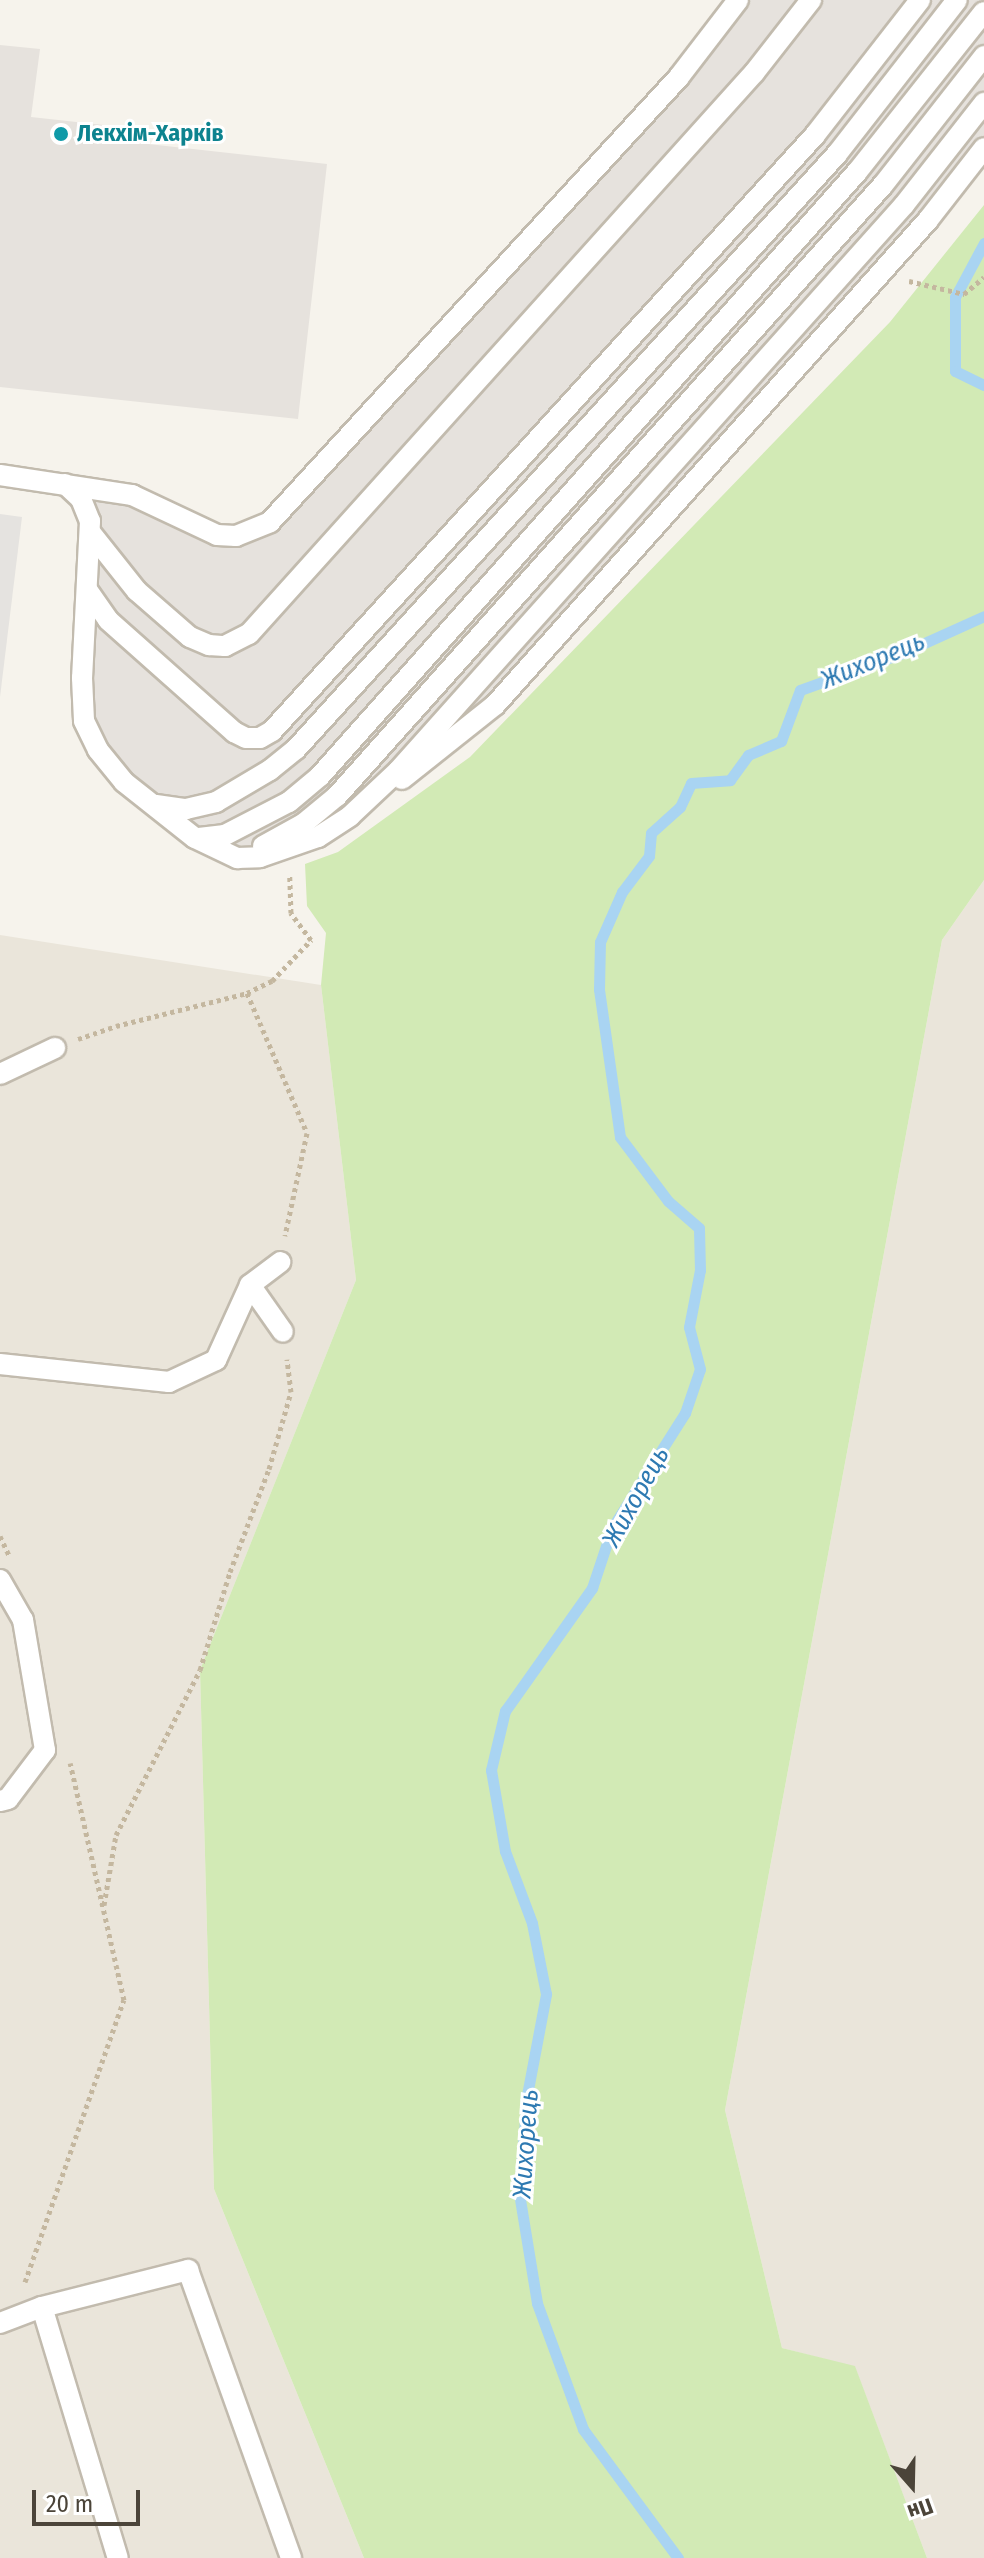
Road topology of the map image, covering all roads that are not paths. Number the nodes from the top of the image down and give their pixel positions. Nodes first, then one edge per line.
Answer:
1 (738, 0) edge
2 (811, 0) edge
3 (920, 0) edge
4 (957, 0) edge
5 (984, 12) edge
6 (984, 56) edge
7 (984, 103) edge
8 (984, 148) edge
9 (0, 475) edge
10 (65, 484) junction
11 (90, 532) junction
12 (88, 591) junction
13 (152, 804) junction
14 (350, 816) junction
15 (195, 838) junction
16 (237, 858) junction
17 (55, 1048) road end
18 (0, 1074) edge
19 (280, 1262) road end
20 (250, 1285) junction
21 (283, 1332) road end
22 (0, 1364) edge
23 (0, 1580) edge
24 (0, 1801) edge
25 (42, 2307) junction
26 (6, 2321) edge
27 (118, 2558) edge
28 (291, 2558) edge

1 - 10 lane
2 - 11 lane
3 - 12 lane
4 - 13 lane
5 - 15 lane
6 - 16 lane
7 - 14 lane
8 - 14 lane
9 - 10 lane
10 - 11 lane
11 - 12 lane
12 - 13 lane
13 - 15 lane
14 - 16 lane
15 - 16 lane
17 - 18 lane
19 - 20 lane
20 - 21 lane
20 - 22 lane
23 - 24 lane
25 - 26 lane
25 - 27 lane
25 - 28 lane

